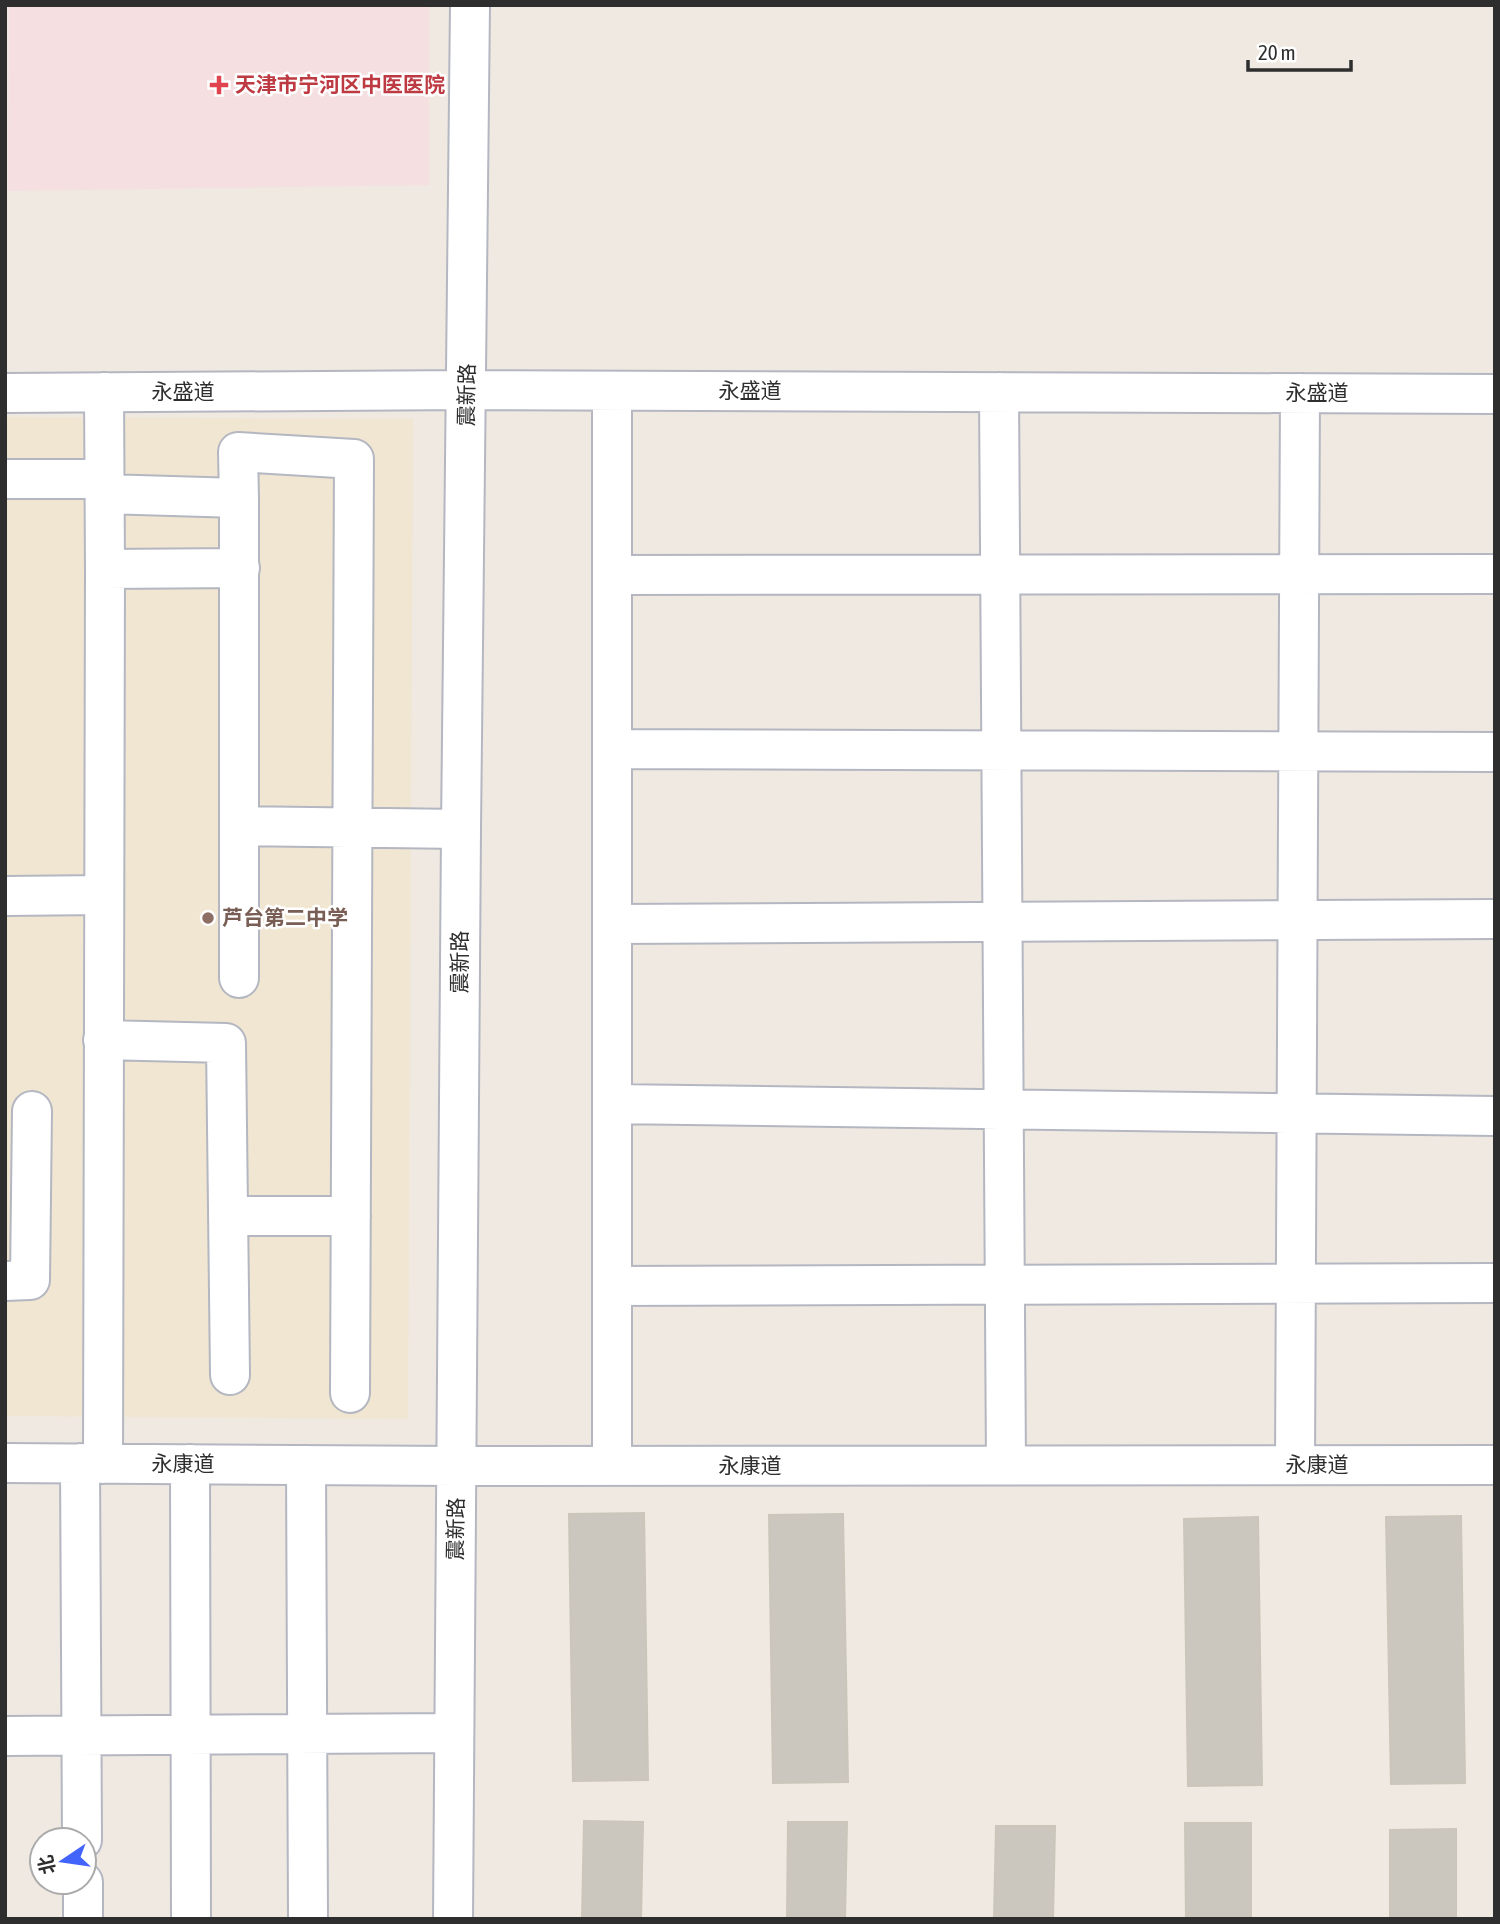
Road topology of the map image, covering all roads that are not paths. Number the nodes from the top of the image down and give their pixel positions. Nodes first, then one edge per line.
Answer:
1 (470, 5) edge
2 (467, 390) junction
3 (612, 391) junction
4 (104, 392) junction
5 (999, 392) junction
6 (5, 393) edge
7 (1300, 393) junction
8 (1495, 394) edge
9 (5, 479) edge
10 (104, 487) junction
11 (239, 498) junction
12 (240, 568) junction
13 (105, 569) junction
14 (1000, 574) junction
15 (1299, 574) junction
16 (1495, 574) edge
17 (612, 575) junction
18 (612, 748) junction
19 (1002, 750) junction
20 (1299, 751) junction
21 (1495, 752) edge
22 (240, 826) junction
23 (352, 827) junction
24 (461, 829) junction
25 (103, 895) junction
26 (5, 896) edge
27 (1495, 919) edge
28 (1297, 920) junction
29 (1003, 922) junction
30 (612, 924) junction
31 (240, 978) dead end
32 (103, 1040) junction
33 (612, 1104) junction
34 (1004, 1110) junction
35 (32, 1111) dead end
36 (1297, 1113) junction
37 (1495, 1116) edge
38 (228, 1216) junction
39 (351, 1216) junction
40 (5, 1281) edge
41 (1296, 1283) junction
42 (1495, 1283) edge
43 (1005, 1285) junction
44 (612, 1286) junction
45 (230, 1375) dead end
46 (350, 1393) dead end
47 (5, 1463) edge
48 (91, 1464) junction
49 (190, 1464) junction
50 (306, 1465) junction
51 (1006, 1465) junction
52 (1295, 1465) junction
53 (1495, 1465) edge
54 (457, 1466) junction
55 (612, 1466) junction
56 (307, 1734) junction
57 (454, 1734) junction
58 (191, 1735) junction
59 (82, 1736) junction
60 (5, 1737) edge
61 (82, 1826) edge
62 (83, 1896) edge
63 (83, 1919) edge
64 (191, 1919) edge
65 (308, 1919) edge
66 (453, 1919) edge

1 - 2 street, 震新路
2 - 3 street, 永盛道
2 - 4 street, 永盛道
2 - 24 street, 震新路
3 - 5 street, 永盛道
3 - 17 street
4 - 6 street, 永盛道
4 - 10 street
5 - 7 street, 永盛道
5 - 14 street
7 - 8 street, 永盛道
7 - 15 street
9 - 10 street
10 - 11 street
10 - 13 street
11 - 12 street
11 - 23 street
12 - 13 street
12 - 22 street
13 - 25 street
14 - 15 street
14 - 17 street
14 - 19 street
15 - 16 street
15 - 20 street
17 - 18 street
18 - 19 street
18 - 30 street
19 - 20 street
19 - 29 street
20 - 21 street
20 - 28 street
22 - 23 street
22 - 31 street
23 - 24 street
23 - 39 street
24 - 54 street, 震新路
25 - 26 street
25 - 32 street
27 - 28 street
28 - 29 street
28 - 36 street
29 - 30 street
29 - 34 street
30 - 33 street
32 - 38 street
32 - 48 street
33 - 34 street
33 - 44 street
34 - 36 street
34 - 43 street
35 - 40 street
36 - 37 street
36 - 41 street
38 - 39 street
38 - 45 street
39 - 46 street
41 - 42 street
41 - 43 street
41 - 52 street
43 - 44 street
43 - 51 street
44 - 55 street
47 - 48 street, 永康道
48 - 49 street, 永康道
48 - 59 street
49 - 50 street, 永康道
49 - 58 street
50 - 54 street, 永康道
50 - 56 street
51 - 52 street, 永康道
51 - 55 street, 永康道
52 - 53 street, 永康道
54 - 55 street, 永康道
54 - 57 street, 震新路
56 - 57 street
56 - 58 street
56 - 65 street
57 - 66 street, 震新路
58 - 59 street
58 - 64 street
59 - 60 street
59 - 61 street
62 - 63 street

